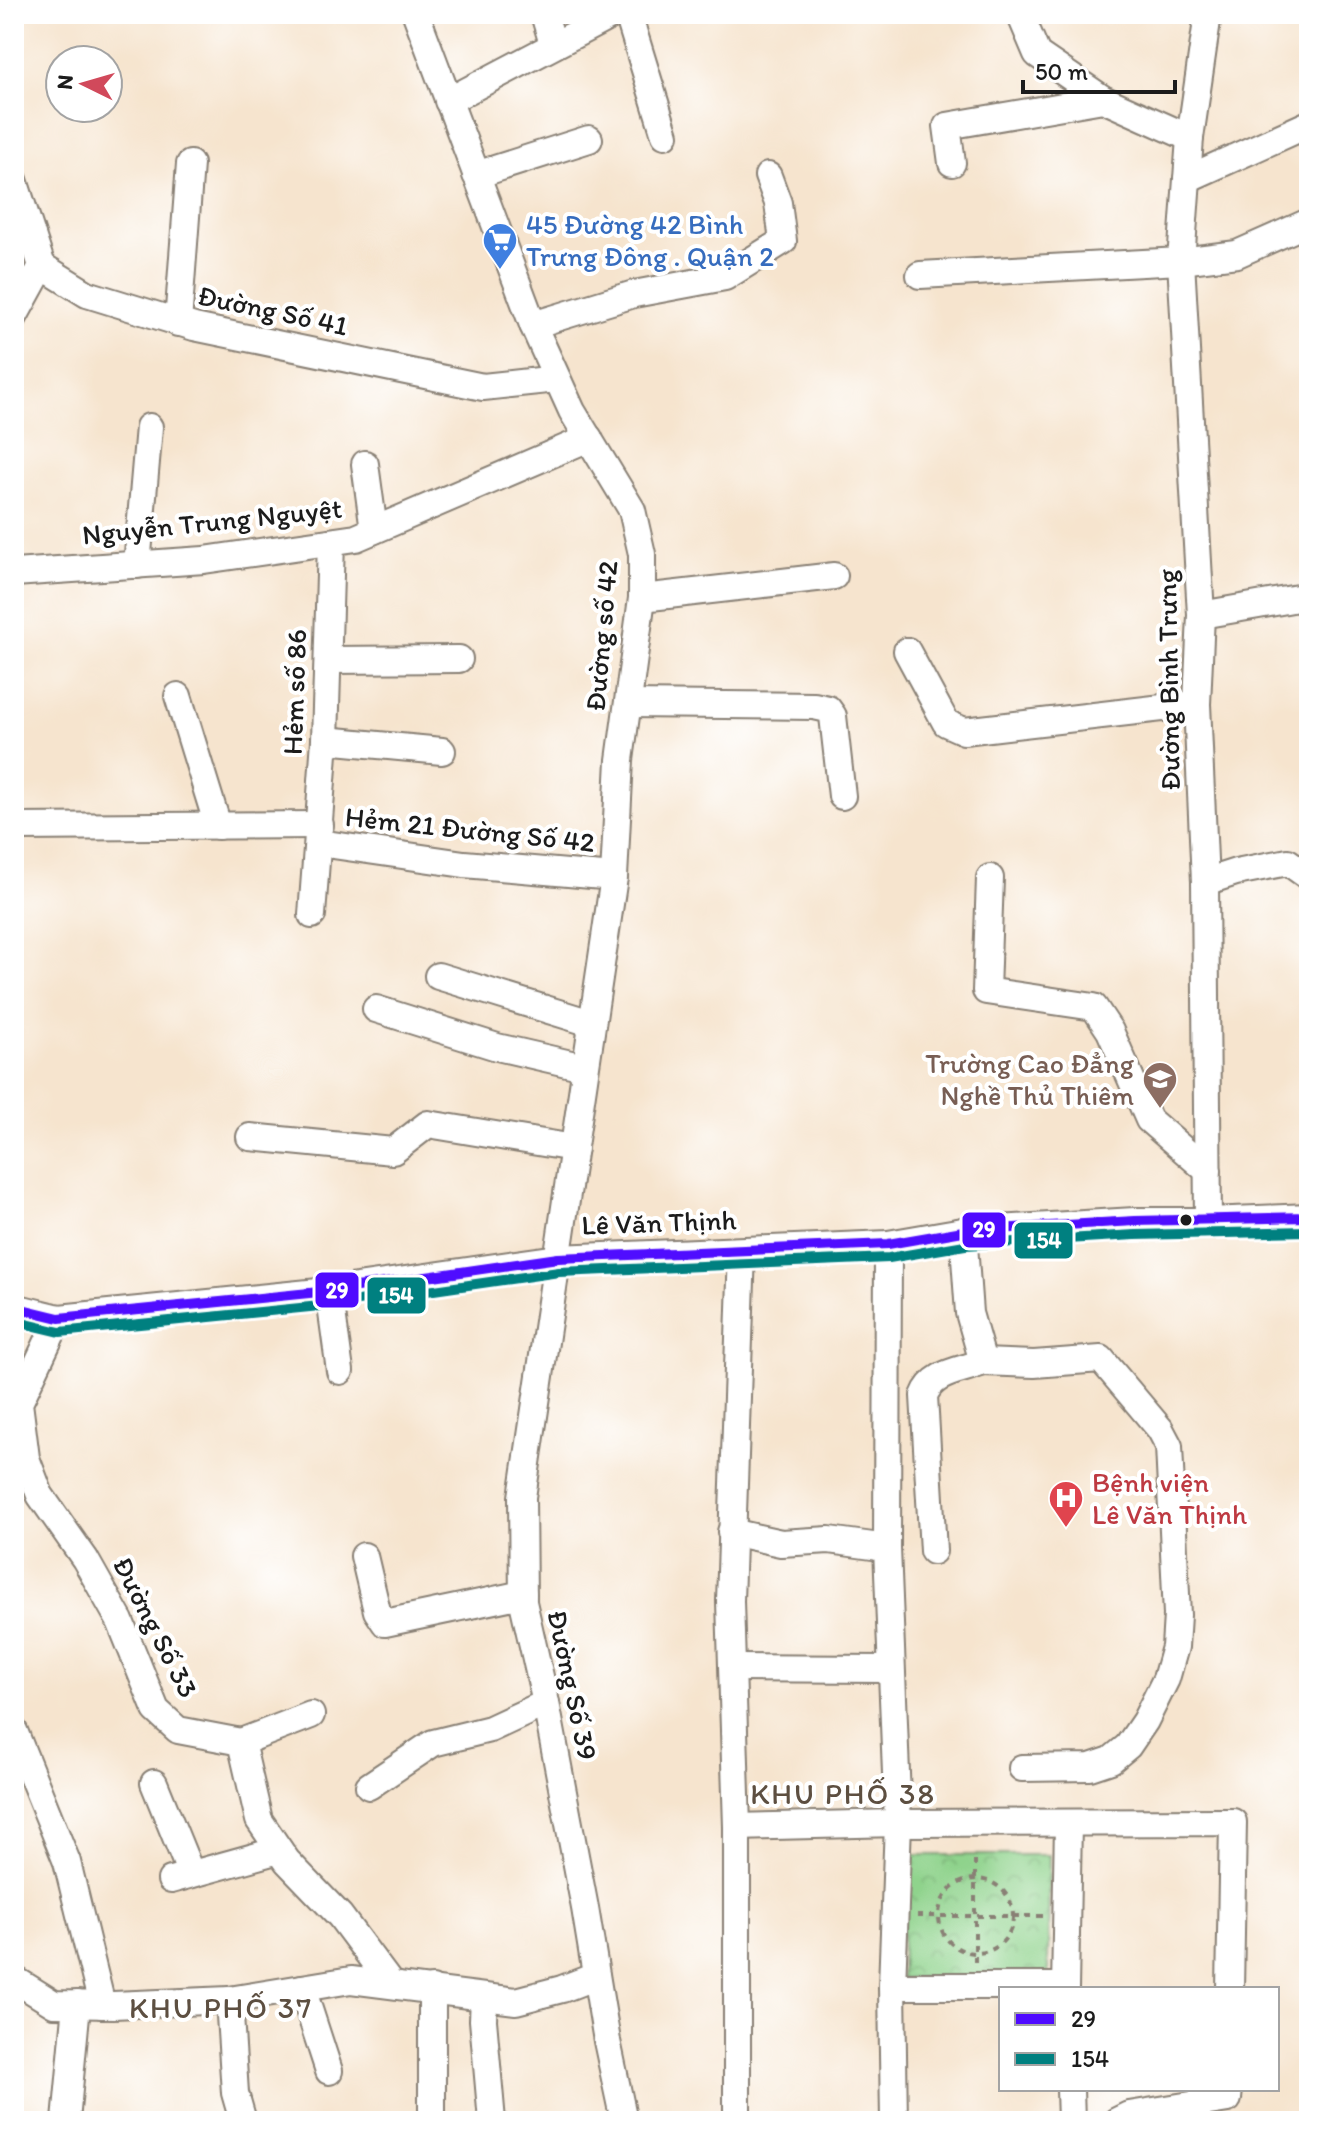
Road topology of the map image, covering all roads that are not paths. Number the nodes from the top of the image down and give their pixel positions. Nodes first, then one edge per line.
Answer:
1 (416, 14) edge
2 (544, 14) edge
3 (614, 14) edge
4 (628, 14) edge
5 (1020, 14) edge
6 (1208, 14) edge
7 (553, 44) junction
8 (1103, 99) junction
9 (448, 101) junction
10 (1309, 124) edge
11 (665, 135) dead end
12 (1190, 138) junction
13 (589, 139) dead end
14 (952, 163) dead end
15 (190, 164) dead end
16 (476, 175) junction
17 (768, 176) dead end
18 (1187, 179) junction
19 (14, 180) edge
20 (1309, 222) edge
21 (1181, 261) junction
22 (42, 266) junction
23 (920, 275) dead end
24 (14, 317) edge
25 (178, 323) junction
26 (533, 325) junction
27 (557, 379) junction
28 (149, 427) dead end
29 (589, 438) junction
30 (365, 464) dead end
31 (374, 530) junction
32 (331, 542) junction
33 (137, 565) junction
34 (14, 573) edge
35 (834, 576) dead end
36 (1309, 596) edge
37 (642, 598) junction
38 (1201, 615) junction
39 (907, 651) dead end
40 (459, 659) dead end
41 (328, 660) junction
42 (178, 696) dead end
43 (628, 704) junction
44 (1197, 704) junction
45 (325, 740) junction
46 (442, 751) dead end
47 (842, 796) dead end
48 (218, 826) junction
49 (14, 827) edge
50 (319, 834) junction
51 (614, 877) junction
52 (1309, 877) edge
53 (990, 878) dead end
54 (1205, 882) junction
55 (312, 915) dead end
56 (438, 976) dead end
57 (376, 1009) dead end
58 (591, 1023) junction
59 (584, 1067) junction
60 (250, 1137) dead end
61 (574, 1148) junction
62 (1208, 1171) junction
63 (1309, 1217) edge
64 (1208, 1221) junction
65 (963, 1231) junction
66 (888, 1244) junction
67 (742, 1251) junction
68 (558, 1258) junction
69 (329, 1291) junction
70 (14, 1307) edge
71 (59, 1318) junction
72 (983, 1362) junction
73 (340, 1371) dead end
74 (20, 1390) edge
75 (731, 1532) junction
76 (887, 1548) junction
77 (933, 1551) dead end
78 (364, 1556) dead end
79 (523, 1594) junction
80 (733, 1668) junction
81 (890, 1669) junction
82 (546, 1703) junction
83 (311, 1715) dead end
84 (14, 1731) edge
85 (241, 1742) junction
86 (1022, 1768) dead end
87 (154, 1783) dead end
88 (369, 1786) dead end
89 (898, 1823) junction
90 (1068, 1823) junction
91 (737, 1827) junction
92 (279, 1850) junction
93 (596, 1976) junction
94 (14, 1979) edge
95 (390, 1983) junction
96 (892, 1986) junction
97 (1064, 1987) edge
98 (1230, 1987) edge
99 (302, 1988) junction
100 (432, 1989) junction
101 (484, 1997) junction
102 (229, 2000) junction
103 (90, 2005) junction
104 (329, 2071) dead end
105 (1070, 2091) edge
106 (1228, 2094) edge
107 (66, 2121) edge
108 (243, 2121) edge
109 (432, 2121) edge
110 (492, 2121) edge
111 (624, 2121) edge
112 (737, 2121) edge
113 (894, 2121) edge
114 (1071, 2121) edge
115 (1117, 2121) edge

1 - 9 street, Đường số 42
2 - 7 street
3 - 7 street
4 - 11 street
5 - 8 street
6 - 12 street, Đường Bình Trưng
7 - 9 street
8 - 12 street
8 - 14 street
9 - 16 street, Đường số 42
10 - 18 street
12 - 18 street, Đường Bình Trưng
13 - 16 street
15 - 25 street
16 - 26 street, Đường số 42
17 - 26 street
18 - 21 street, Đường Bình Trưng
19 - 22 street
20 - 21 street
21 - 23 street
21 - 38 street, Đường Bình Trưng
22 - 24 street
22 - 25 street, Đường Số 41
25 - 27 street, Đường Số 41
26 - 27 street, Đường số 42
27 - 29 street, Đường số 42
28 - 33 street
29 - 31 street, Nguyễn Trung Nguyệt
29 - 37 street, Đường số 42
30 - 31 street
31 - 32 street, Nguyễn Trung Nguyệt
32 - 33 street, Nguyễn Trung Nguyệt
32 - 41 street, Hẻm số 86
33 - 34 street, Nguyễn Trung Nguyệt
35 - 37 street
36 - 38 street
37 - 43 street, Đường số 42
38 - 44 street, Đường Bình Trưng
39 - 44 street
40 - 41 street
41 - 45 street, Hẻm số 86
42 - 48 street
43 - 47 street
43 - 51 street, Đường số 42
44 - 54 street, Đường Bình Trưng
45 - 46 street
45 - 50 street, Hẻm số 86
48 - 49 street, Hẻm 21 Đường Số 42
48 - 50 street, Hẻm 21 Đường Số 42
50 - 51 street, Hẻm 21 Đường Số 42
50 - 55 street, Hẻm số 86
51 - 58 street, Đường số 42
52 - 54 street
53 - 62 street
54 - 62 street, Đường Bình Trưng
56 - 58 street
57 - 59 street
58 - 59 street, Đường số 42
59 - 61 street, Đường số 42
60 - 61 street
61 - 68 street, Đường số 42
62 - 64 street, Đường Bình Trưng
63 - 64 street, Lê Văn Thịnh
64 - 65 street, Lê Văn Thịnh
65 - 66 street, Lê Văn Thịnh
65 - 72 street
66 - 67 street, Lê Văn Thịnh
66 - 76 street
67 - 68 street, Lê Văn Thịnh
67 - 75 street
68 - 69 street, Lê Văn Thịnh
68 - 79 street, Đường Số 39
69 - 71 street, Lê Văn Thịnh
69 - 73 street
70 - 71 street, Lê Văn Thịnh
71 - 74 street, Đường Số 33
72 - 77 street
72 - 86 street
74 - 85 street, Đường Số 33
75 - 76 street
75 - 80 street
76 - 81 street
78 - 79 street
79 - 82 street, Đường Số 39
80 - 81 street
80 - 91 street
81 - 89 street
82 - 88 street
82 - 93 street, Đường Số 39
83 - 85 street
84 - 103 street
85 - 92 street
87 - 92 street
89 - 90 street
89 - 91 street
89 - 96 street
90 - 97 street
90 - 98 street
91 - 112 street
92 - 95 street
93 - 101 street
93 - 111 street, Đường Số 39
94 - 103 street
95 - 99 street
95 - 100 street
96 - 97 street
96 - 113 street
99 - 102 street
99 - 104 street
100 - 101 street
100 - 109 street
101 - 110 street
102 - 103 street
102 - 108 street
103 - 107 street
105 - 114 street
106 - 115 street

